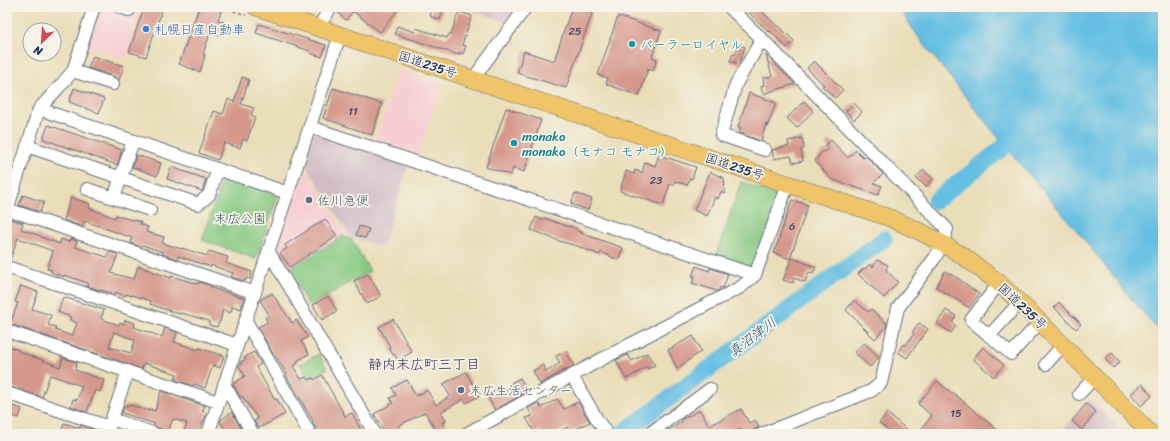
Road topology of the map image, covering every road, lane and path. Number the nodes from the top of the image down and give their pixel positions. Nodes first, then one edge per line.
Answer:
1 (94, 7) edge
2 (256, 7) edge
3 (331, 7) edge
4 (526, 7) edge
5 (729, 7) edge
6 (318, 28) junction
7 (340, 35) junction
8 (762, 39) junction
9 (73, 71) junction
10 (473, 79) junction
11 (113, 84) dead end
12 (39, 109) junction
13 (310, 127) junction
14 (133, 141) junction
15 (27, 146) junction
16 (765, 150) dead end
17 (218, 169) junction
18 (120, 178) junction
19 (788, 184) junction
20 (87, 189) dead end
21 (288, 193) junction
22 (114, 198) junction
23 (7, 209) edge
24 (150, 210) dead end
25 (943, 244) junction
26 (269, 252) junction
27 (7, 267) edge
28 (755, 275) junction
29 (999, 283) junction
30 (255, 293) junction
31 (1020, 302) junction
32 (246, 321) junction
33 (1040, 322) junction
34 (7, 331) edge
35 (989, 336) junction
36 (237, 345) junction
37 (1063, 345) junction
38 (1046, 364) dead end
39 (128, 371) junction
40 (572, 376) junction
41 (1095, 377) junction
42 (224, 384) junction
43 (710, 389) dead end
44 (7, 393) edge
45 (1079, 394) dead end
46 (218, 402) junction
47 (112, 419) junction
48 (156, 434) edge
49 (208, 434) edge
50 (253, 434) edge
51 (310, 434) edge
52 (374, 434) edge
53 (466, 434) edge
54 (607, 434) edge
55 (649, 434) edge
56 (762, 434) edge
57 (1151, 434) edge

1 - 9 street
2 - 6 highway, 国道235号
3 - 6 street
4 - 10 street
5 - 8 street
6 - 7 highway, 国道235号
7 - 10 highway, 国道235号
7 - 13 street
8 - 16 street
8 - 25 street
9 - 11 street
9 - 12 street
10 - 19 highway, 国道235号
12 - 14 street
12 - 15 street
13 - 21 street
13 - 28 street
14 - 17 street
14 - 18 street
15 - 18 street
15 - 23 street
17 - 18 street
17 - 21 street
18 - 22 street
19 - 25 highway, 国道235号
19 - 28 street
20 - 22 street
21 - 26 street
22 - 24 street
23 - 30 street
25 - 29 highway, 国道235号
25 - 56 street
26 - 30 street
26 - 52 street
27 - 36 street
28 - 40 street
29 - 31 highway, 国道235号
29 - 35 street
30 - 32 street
31 - 33 highway, 国道235号
31 - 35 street
32 - 36 street
32 - 51 street
33 - 35 street
33 - 37 highway, 国道235号
34 - 39 street
36 - 42 street
37 - 38 street
37 - 41 highway, 国道235号
39 - 46 street
39 - 47 street
40 - 53 street
40 - 54 street
41 - 45 street
41 - 57 highway, 国道235号
42 - 46 street
42 - 50 street
43 - 55 street
44 - 47 street
46 - 49 street
47 - 48 street

